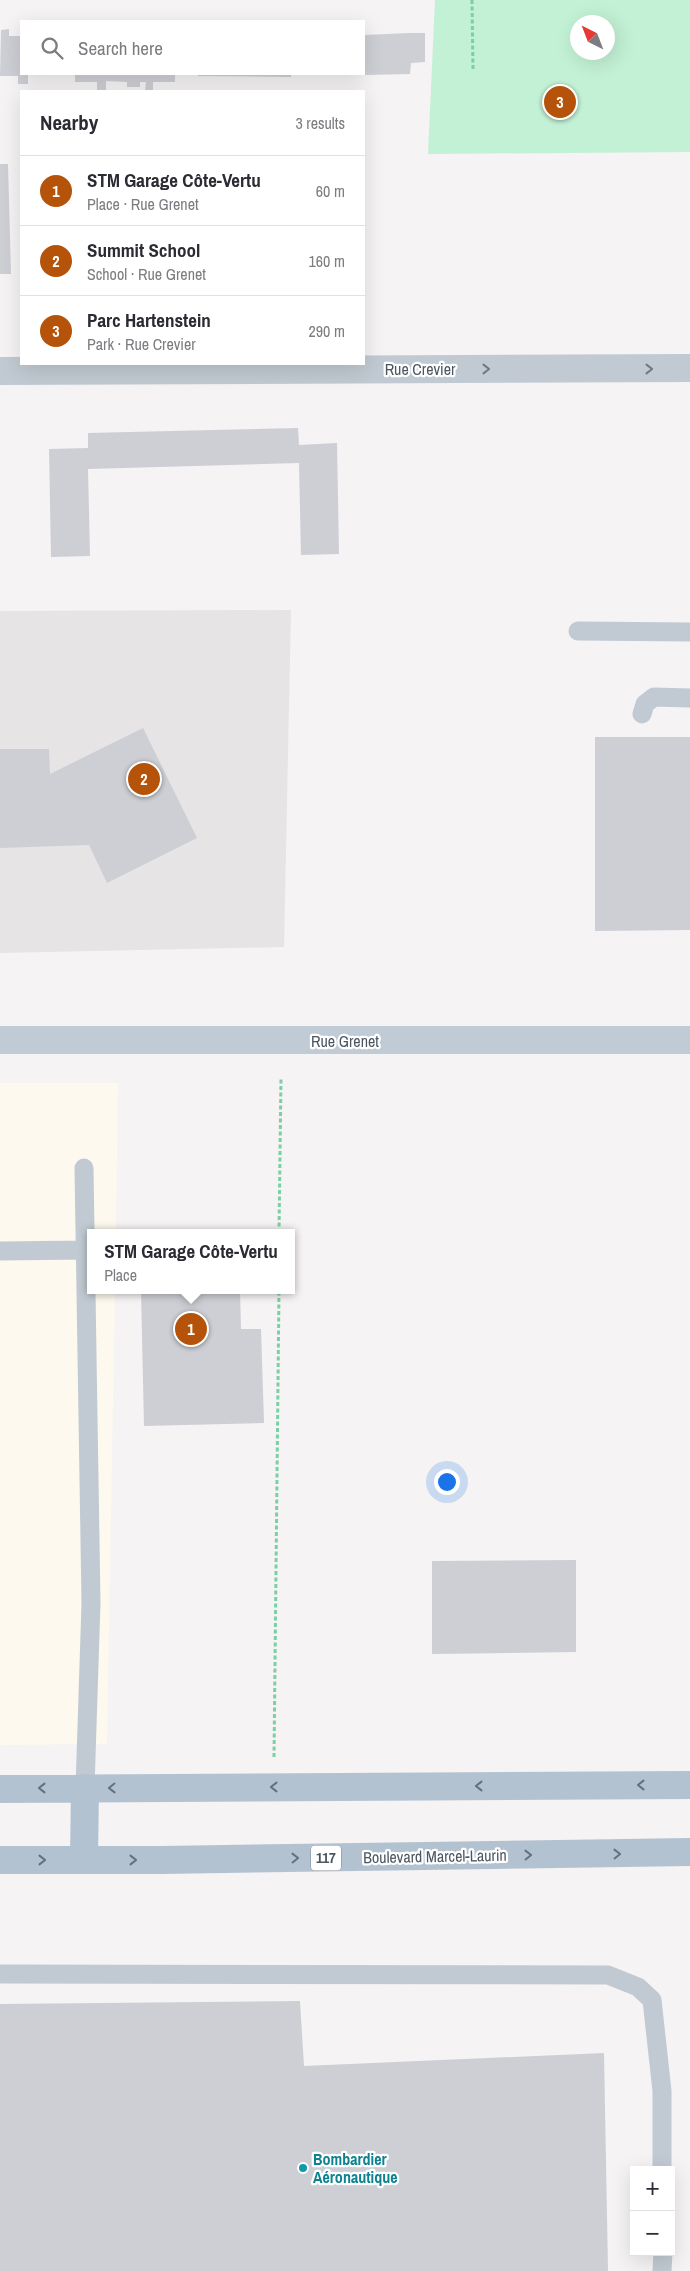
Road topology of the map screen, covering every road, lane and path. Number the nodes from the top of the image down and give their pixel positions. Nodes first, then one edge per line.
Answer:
1 (472, 0) edge
2 (473, 70) dead end
3 (690, 368) edge
4 (0, 370) edge
5 (578, 631) dead end
6 (690, 632) edge
7 (690, 698) edge
8 (642, 714) dead end
9 (0, 1040) edge
10 (690, 1040) edge
11 (281, 1078) dead end
12 (84, 1168) dead end
13 (280, 1229) edge
14 (85, 1250) junction
15 (0, 1251) edge
16 (279, 1294) edge
17 (274, 1758) dead end
18 (690, 1784) edge
19 (85, 1788) junction
20 (0, 1789) edge
21 (690, 1852) edge
22 (0, 1860) edge
23 (84, 1860) junction
24 (0, 1974) edge
25 (662, 2166) edge
26 (662, 2256) edge
27 (662, 2271) edge

1 - 2 path
4 -> 3 street, Rue Crevier
5 - 6 lane
7 - 8 lane
9 - 10 street, Rue Grenet
11 - 13 path
12 - 14 lane
14 - 15 lane
14 - 19 lane
16 - 17 path
18 -> 19 main road
19 -> 20 main road
19 - 23 main road
23 -> 21 main road, Boulevard Marcel-Laurin / 117
22 -> 23 main road, Boulevard Marcel-Laurin / 117
24 - 25 lane
26 - 27 lane

